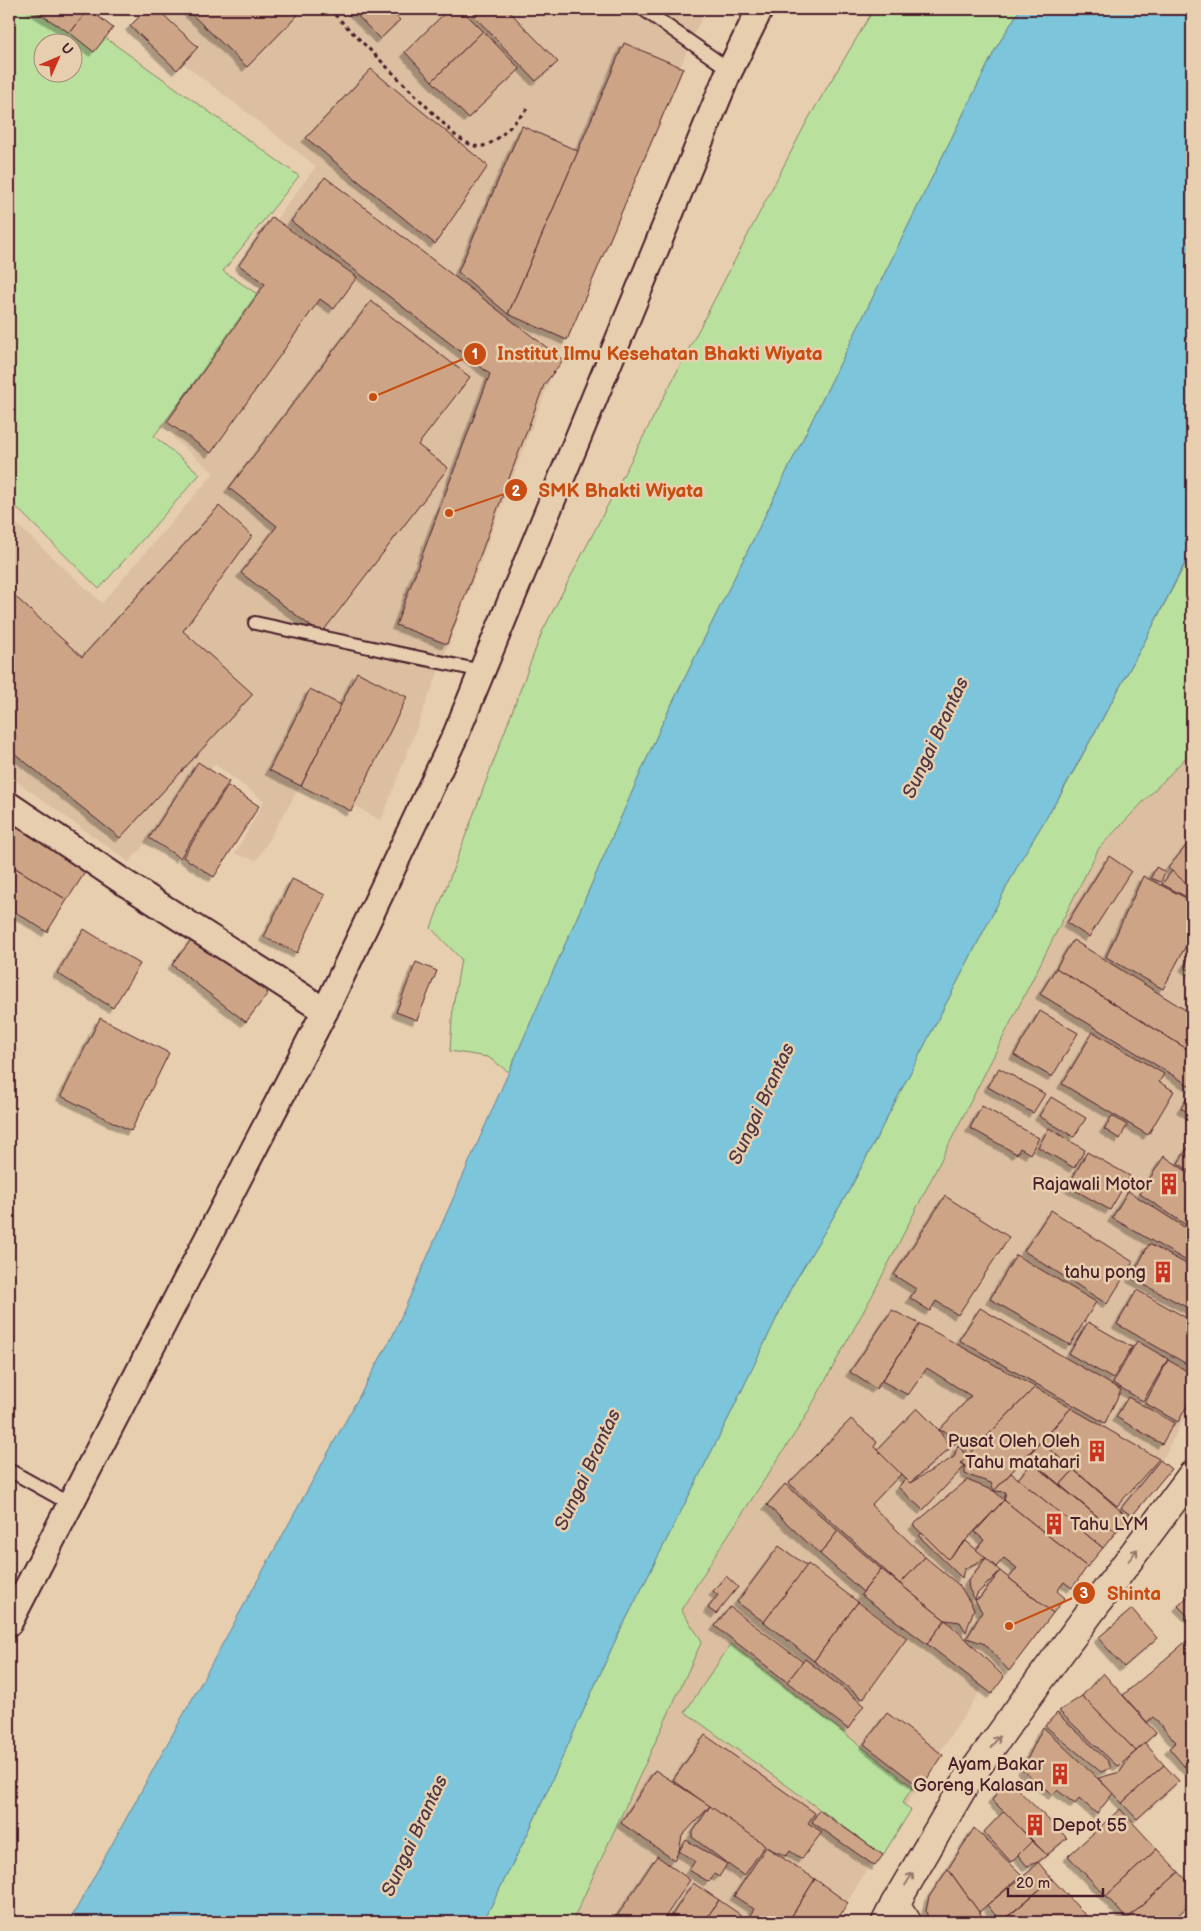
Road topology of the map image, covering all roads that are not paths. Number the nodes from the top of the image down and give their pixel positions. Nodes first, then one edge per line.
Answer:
1 (643, 9) edge
2 (760, 9) edge
3 (730, 70) junction
4 (255, 623) dead end
5 (482, 671) junction
6 (9, 804) edge
7 (325, 1011) junction
8 (9, 1470) edge
9 (1192, 1475) edge
10 (70, 1504) junction
11 (9, 1622) edge
12 (896, 1916) edge

1 - 3 lane
2 - 3 street
3 - 5 street
4 - 5 lane
5 - 7 street
6 - 7 street
7 - 10 street
8 - 10 lane
12 -> 9 main road
10 - 11 street

